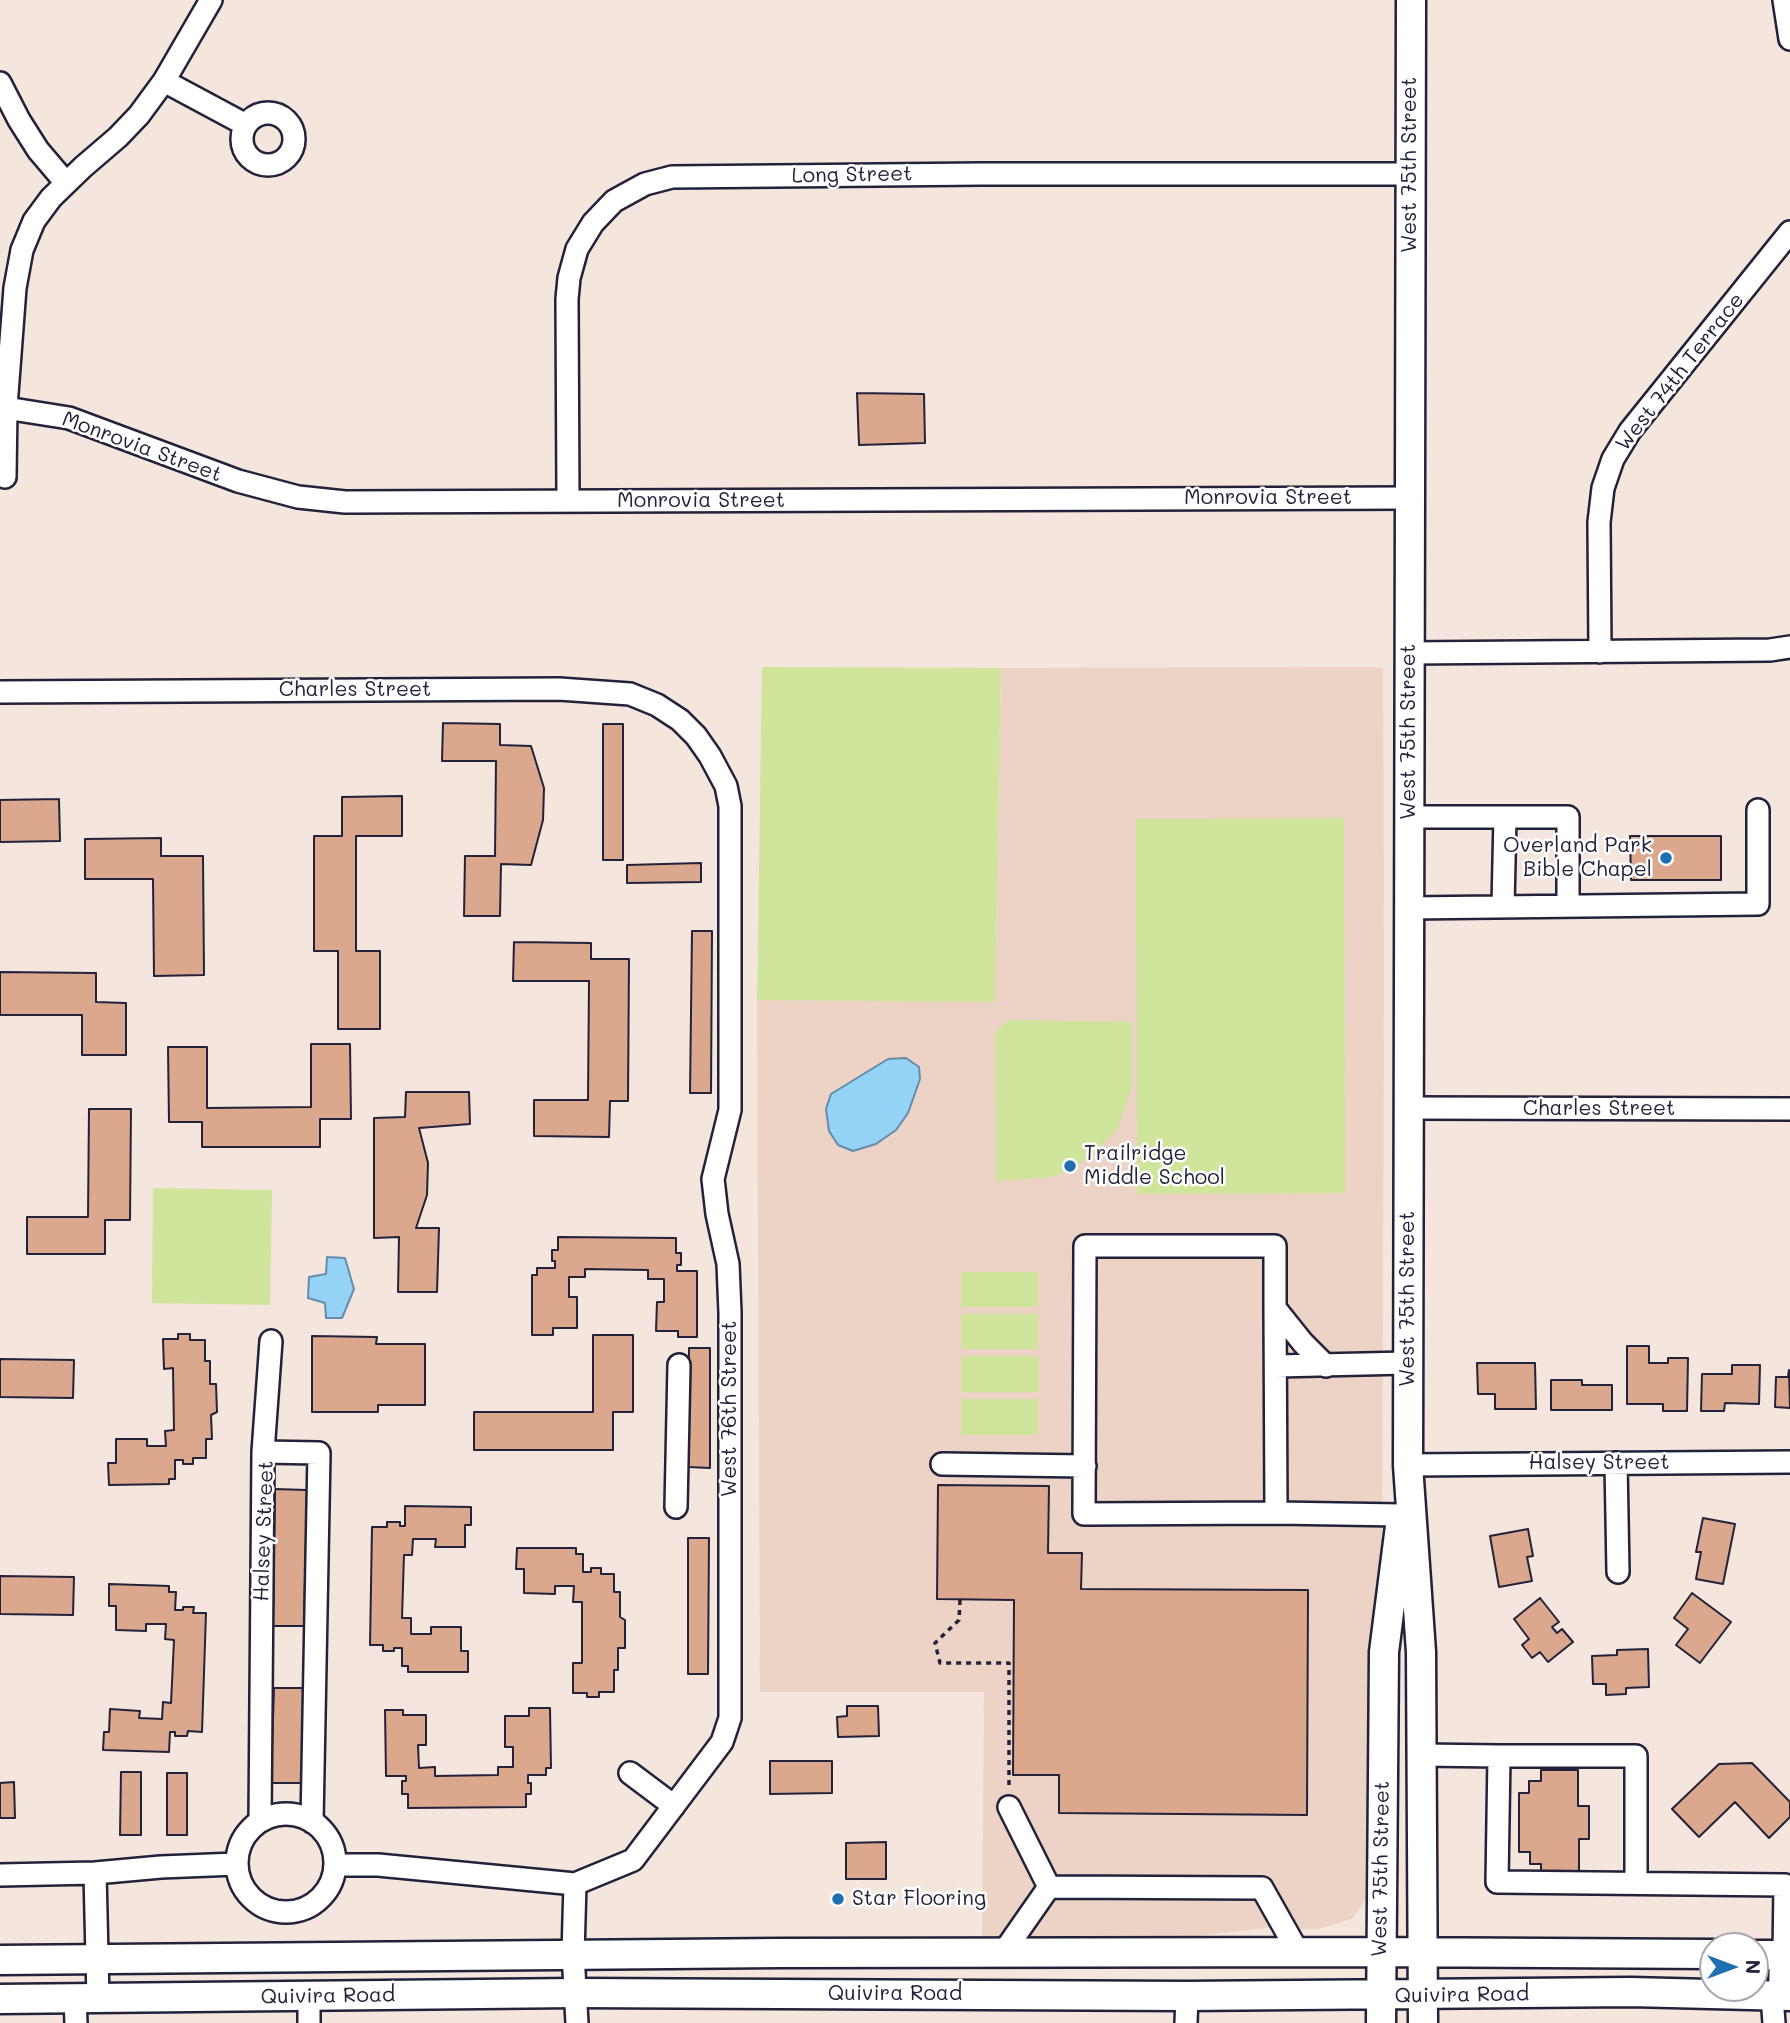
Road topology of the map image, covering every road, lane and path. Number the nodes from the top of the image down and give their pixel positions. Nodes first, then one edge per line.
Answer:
1 (211, 0) edge
2 (1410, 0) edge
3 (1784, 0) edge
4 (1790, 40) edge
5 (164, 81) junction
6 (0, 83) edge
7 (246, 125) dead end
8 (1410, 174) junction
9 (66, 183) junction
10 (1790, 232) edge
11 (3, 407) edge
12 (5, 477) dead end
13 (1410, 498) junction
14 (568, 501) junction
15 (1790, 647) edge
16 (1600, 652) junction
17 (1409, 653) junction
18 (0, 692) edge
19 (696, 736) joint
20 (1758, 810) dead end
21 (1409, 817) junction
22 (1505, 817) junction
23 (1503, 906) junction
24 (1568, 906) junction
25 (1409, 908) junction
26 (1409, 1108) junction
27 (1790, 1109) edge
28 (1275, 1308) junction
29 (271, 1341) dead end
30 (1407, 1363) junction
31 (679, 1365) dead end
32 (1276, 1366) junction
33 (1326, 1366) junction
34 (263, 1452) junction
35 (1790, 1462) edge
36 (1616, 1463) junction
37 (942, 1464) dead end
38 (1408, 1465) junction
39 (1085, 1466) junction
40 (676, 1507) dead end
41 (1276, 1513) junction
42 (1401, 1515) junction
43 (1618, 1572) dead end
44 (960, 1600) dead end
45 (1422, 1755) junction
46 (1499, 1756) junction
47 (630, 1773) dead end
48 (674, 1805) junction
49 (1009, 1807) joint
50 (260, 1821) junction
51 (313, 1822) junction
52 (236, 1864) junction
53 (335, 1865) junction
54 (95, 1873) junction
55 (0, 1875) edge
56 (1636, 1883) junction
57 (575, 1884) junction
58 (1049, 1887) junction
59 (1298, 1952) junction
60 (1380, 1952) junction
61 (1422, 1952) junction
62 (1003, 1953) junction
63 (573, 1954) junction
64 (1699, 1954) edge
65 (1769, 1955) edge
66 (1787, 1955) edge
67 (97, 1959) junction
68 (0, 1960) edge
69 (576, 1993) junction
70 (0, 1999) edge
71 (1780, 2003) edge
72 (83, 2007) edge
73 (1380, 2009) edge
74 (1423, 2009) edge
75 (309, 2010) edge
76 (1186, 2010) edge
77 (577, 2023) edge

1 - 5 street
2 - 8 main road, West 75th Street
3 - 4 street
5 - 7 street
5 - 9 street
6 - 9 street
8 - 13 main road, West 75th Street
8 - 14 street, Long Street
9 - 11 street
10 - 16 street, West 74th Terrace
11 - 12 street
11 - 14 street, Monrovia Street
13 - 14 street, Monrovia Street
13 - 17 main road, West 75th Street
15 - 16 street
16 - 17 street
17 - 21 main road, West 75th Street
18 - 19 street, Charles Street
19 - 48 street, West 76th Street
20 - 24 street
21 - 22 street
21 - 25 main road, West 75th Street
22 - 23 street
22 - 24 street
23 - 24 street
23 - 25 street
25 - 26 main road, West 75th Street
26 - 27 street, Charles Street
26 - 30 main road, West 75th Street
28 - 32 street
28 - 33 street
28 - 39 street
29 - 34 street
30 - 33 street
30 - 38 main road, West 75th Street
31 - 40 street
32 - 33 street
32 - 41 street
34 - 50 street, Halsey Street
34 - 51 street, Halsey Street
35 - 36 street, Halsey Street
36 - 38 street, Halsey Street
36 - 43 street
37 - 39 street
38 - 42 main road, West 75th Street
38 - 45 main road, West 75th Street
39 - 41 street
41 - 42 street
42 - 60 main road, West 75th Street
44 - 49 path
45 - 46 street
45 - 61 main road, West 75th Street
46 - 56 street
46 - 56 street
47 - 48 street
48 - 57 street, West 76th Street
49 - 58 street
50 - 51 street
50 - 52 street
51 - 53 street
52 - 53 street
52 - 54 street
53 - 57 street
54 - 55 street
54 - 67 street
56 - 66 street
57 - 63 street
58 - 59 street
58 - 62 street
59 - 60 main road, Quivira Road
59 - 62 main road, Quivira Road
60 - 61 main road, Quivira Road
60 - 73 main road, West 75th Street
61 - 64 main road, Quivira Road
61 - 74 main road, West 75th Street
62 - 63 main road, Quivira Road
63 - 67 main road, Quivira Road
63 - 69 street
65 - 66 main road
66 - 71 main road
67 - 68 main road, Quivira Road
67 - 72 street
69 - 75 main road, Quivira Road
69 - 76 main road, Quivira Road
69 - 77 street
70 - 72 main road, Quivira Road
71 - 74 main road, Quivira Road
72 - 75 main road, Quivira Road
73 - 74 main road, Quivira Road
73 - 76 main road, Quivira Road

